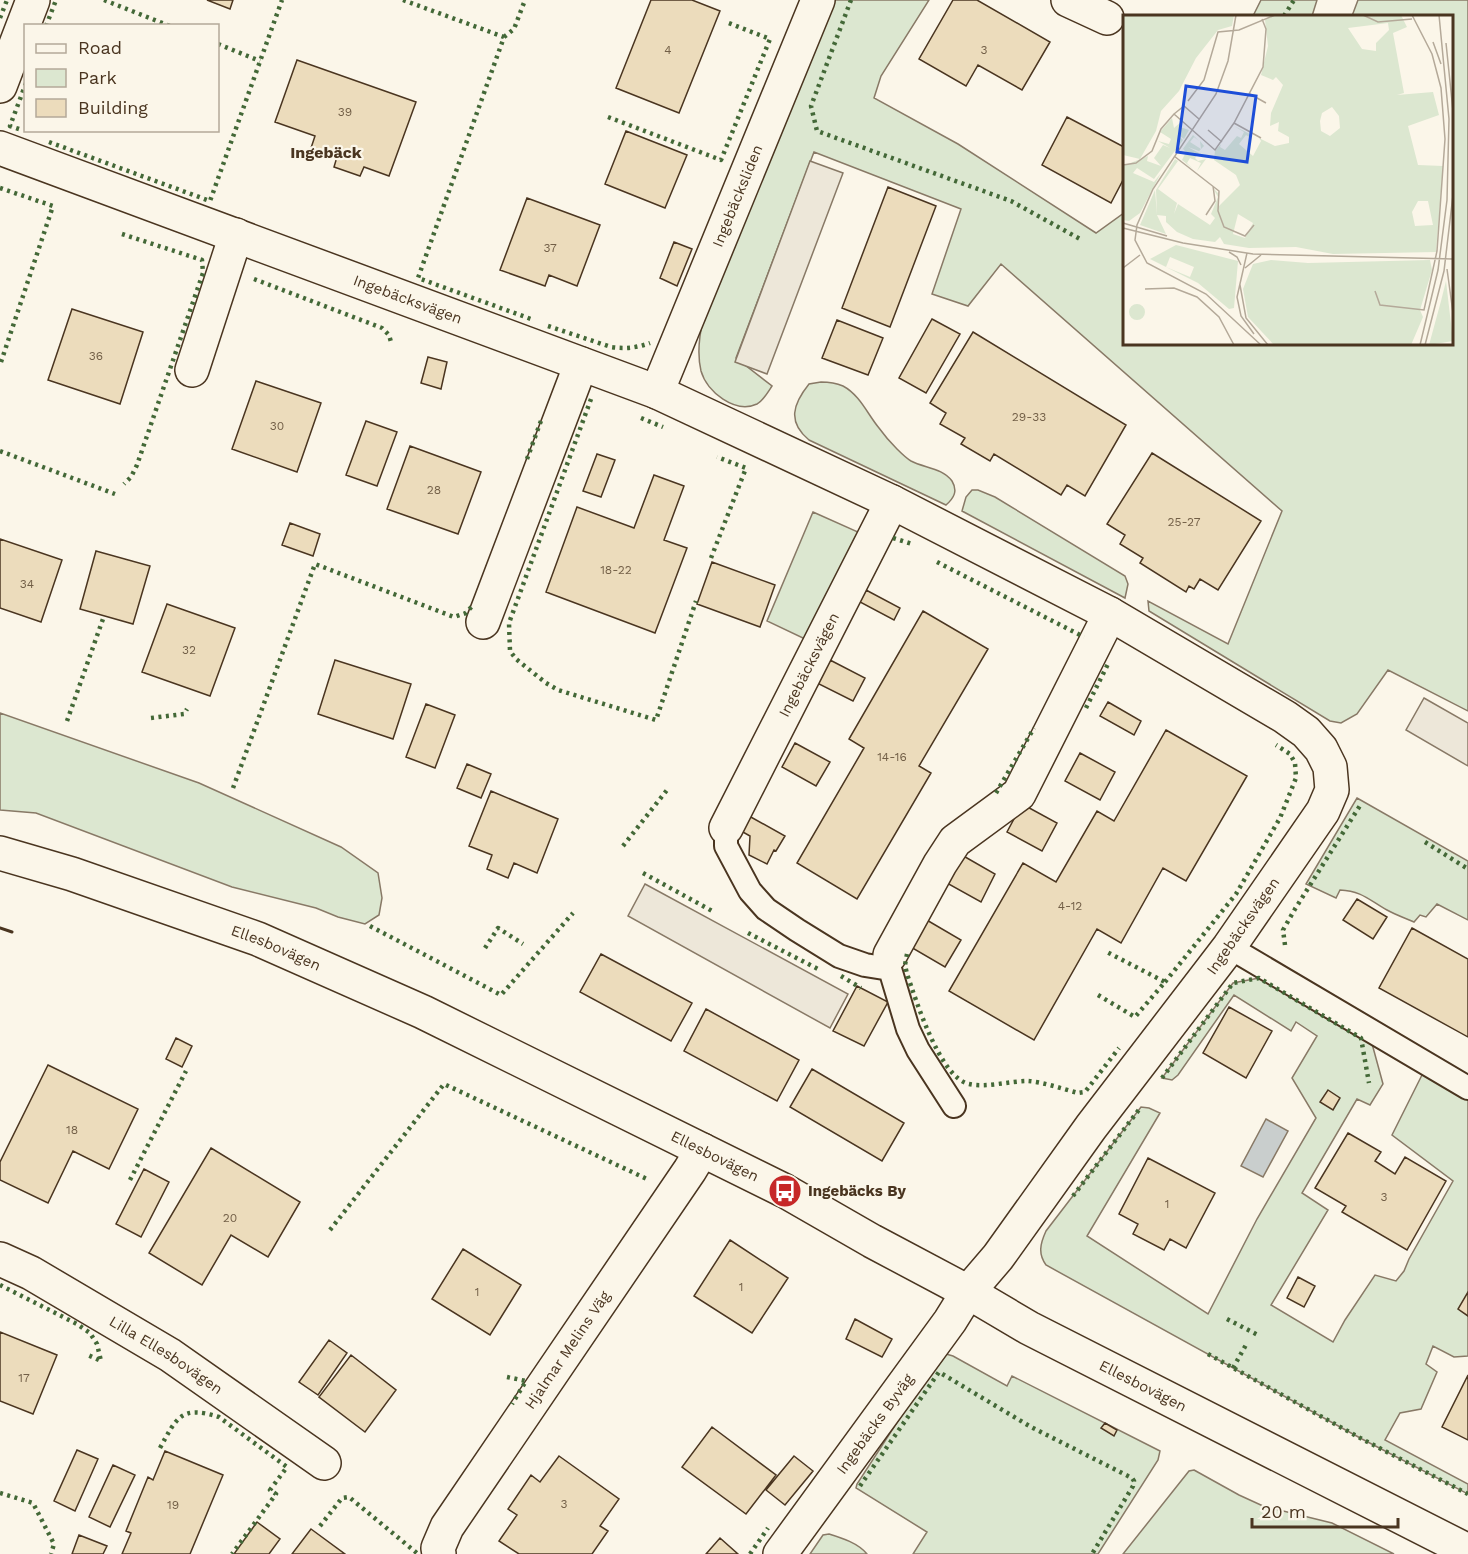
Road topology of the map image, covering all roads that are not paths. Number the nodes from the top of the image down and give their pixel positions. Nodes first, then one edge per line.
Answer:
1 (33, 0) edge
2 (818, 0) edge
3 (1068, 0) edge
4 (1107, 18) dead end
5 (0, 86) edge
6 (0, 148) edge
7 (236, 235) junction
8 (581, 364) junction
9 (192, 370) dead end
10 (657, 392) junction
11 (892, 502) junction
12 (1110, 614) junction
13 (483, 622) dead end
14 (726, 828) joint
15 (0, 854) edge
16 (1229, 947) junction
17 (890, 962) junction
18 (1468, 1088) edge
19 (954, 1106) dead end
20 (702, 1150) junction
21 (0, 1259) edge
22 (968, 1293) junction
23 (324, 1463) dead end
24 (1468, 1551) edge
25 (439, 1554) edge
26 (780, 1554) edge

1 - 5 street
2 - 10 street, Ingebäcksliden
3 - 4 street
6 - 7 street, Ingebäcksvägen
7 - 8 street, Ingebäcksvägen
7 - 9 street
8 - 10 street, Ingebäcksvägen
8 - 13 street
10 - 11 street, Ingebäcksvägen
11 - 12 street, Ingebäcksvägen
11 - 14 street, Ingebäcksvägen
12 - 16 street, Ingebäcksvägen
12 - 17 street
14 - 17 lane
15 - 20 street, Ellesbovägen
16 - 18 lane
16 - 22 street, Ingebäcksvägen
17 - 19 lane
20 - 22 street, Ellesbovägen
20 - 25 street, Hjalmar Melins Väg
21 - 23 street, Lilla Ellesbovägen
22 - 24 street, Ellesbovägen
22 - 26 street, Ingebäcks Byväg

